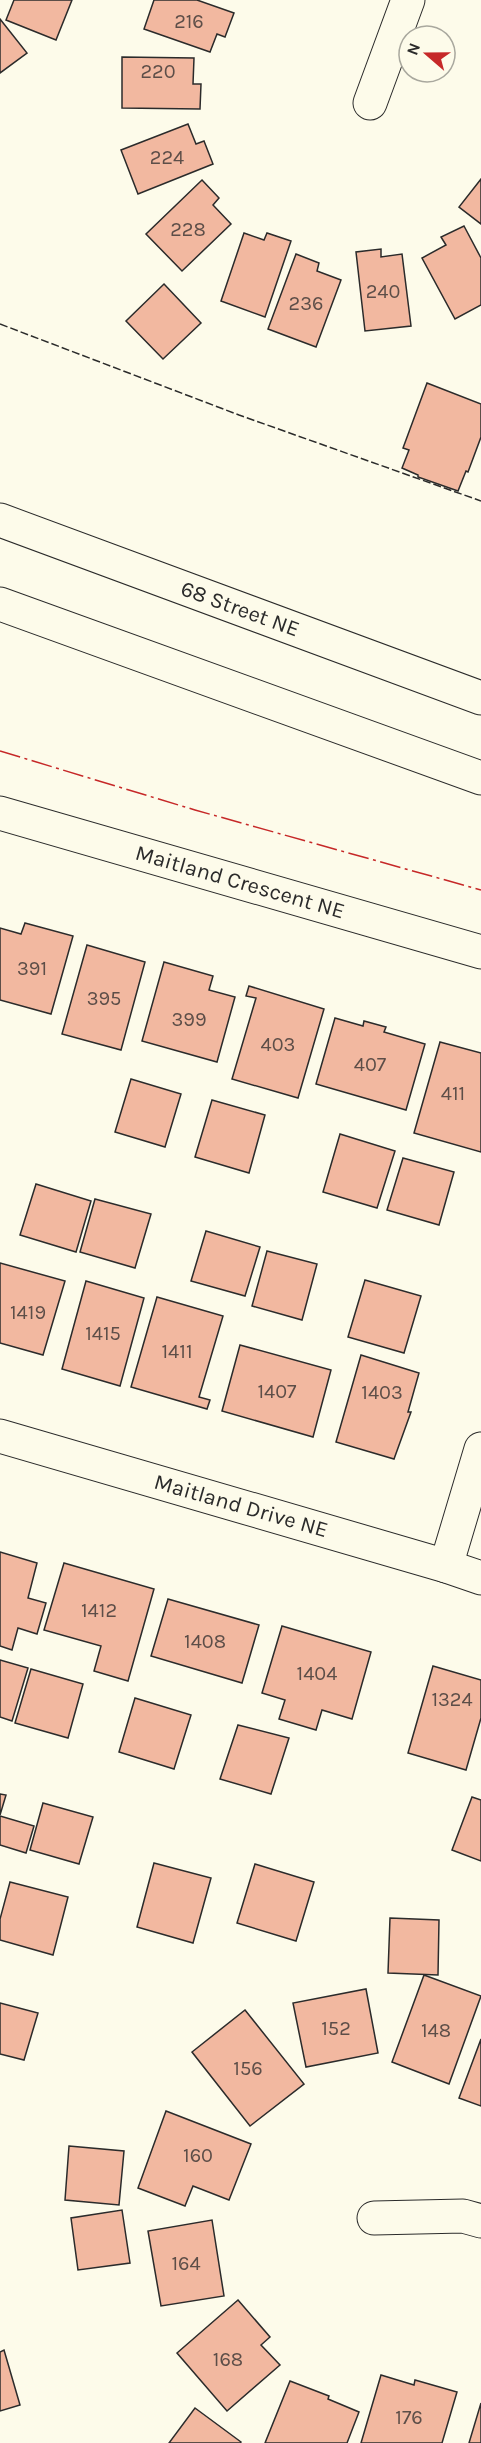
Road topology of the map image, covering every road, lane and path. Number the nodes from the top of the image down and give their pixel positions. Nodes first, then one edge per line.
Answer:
1 (408, 0) edge
2 (370, 103) dead end
3 (0, 520) edge
4 (0, 604) edge
5 (481, 699) edge
6 (481, 778) edge
7 (0, 813) edge
8 (481, 952) edge
9 (0, 1436) edge
10 (481, 1449) edge
11 (446, 1566) junction
12 (481, 1578) edge
13 (374, 2218) dead end
14 (481, 2221) edge

1 - 2 street
3 - 5 street, 68 Street NE
4 - 6 street
7 - 8 street, Maitland Crescent NE
9 - 11 street, Maitland Drive NE
10 - 11 street
11 - 12 street, Maitland Drive NE
13 - 14 street

